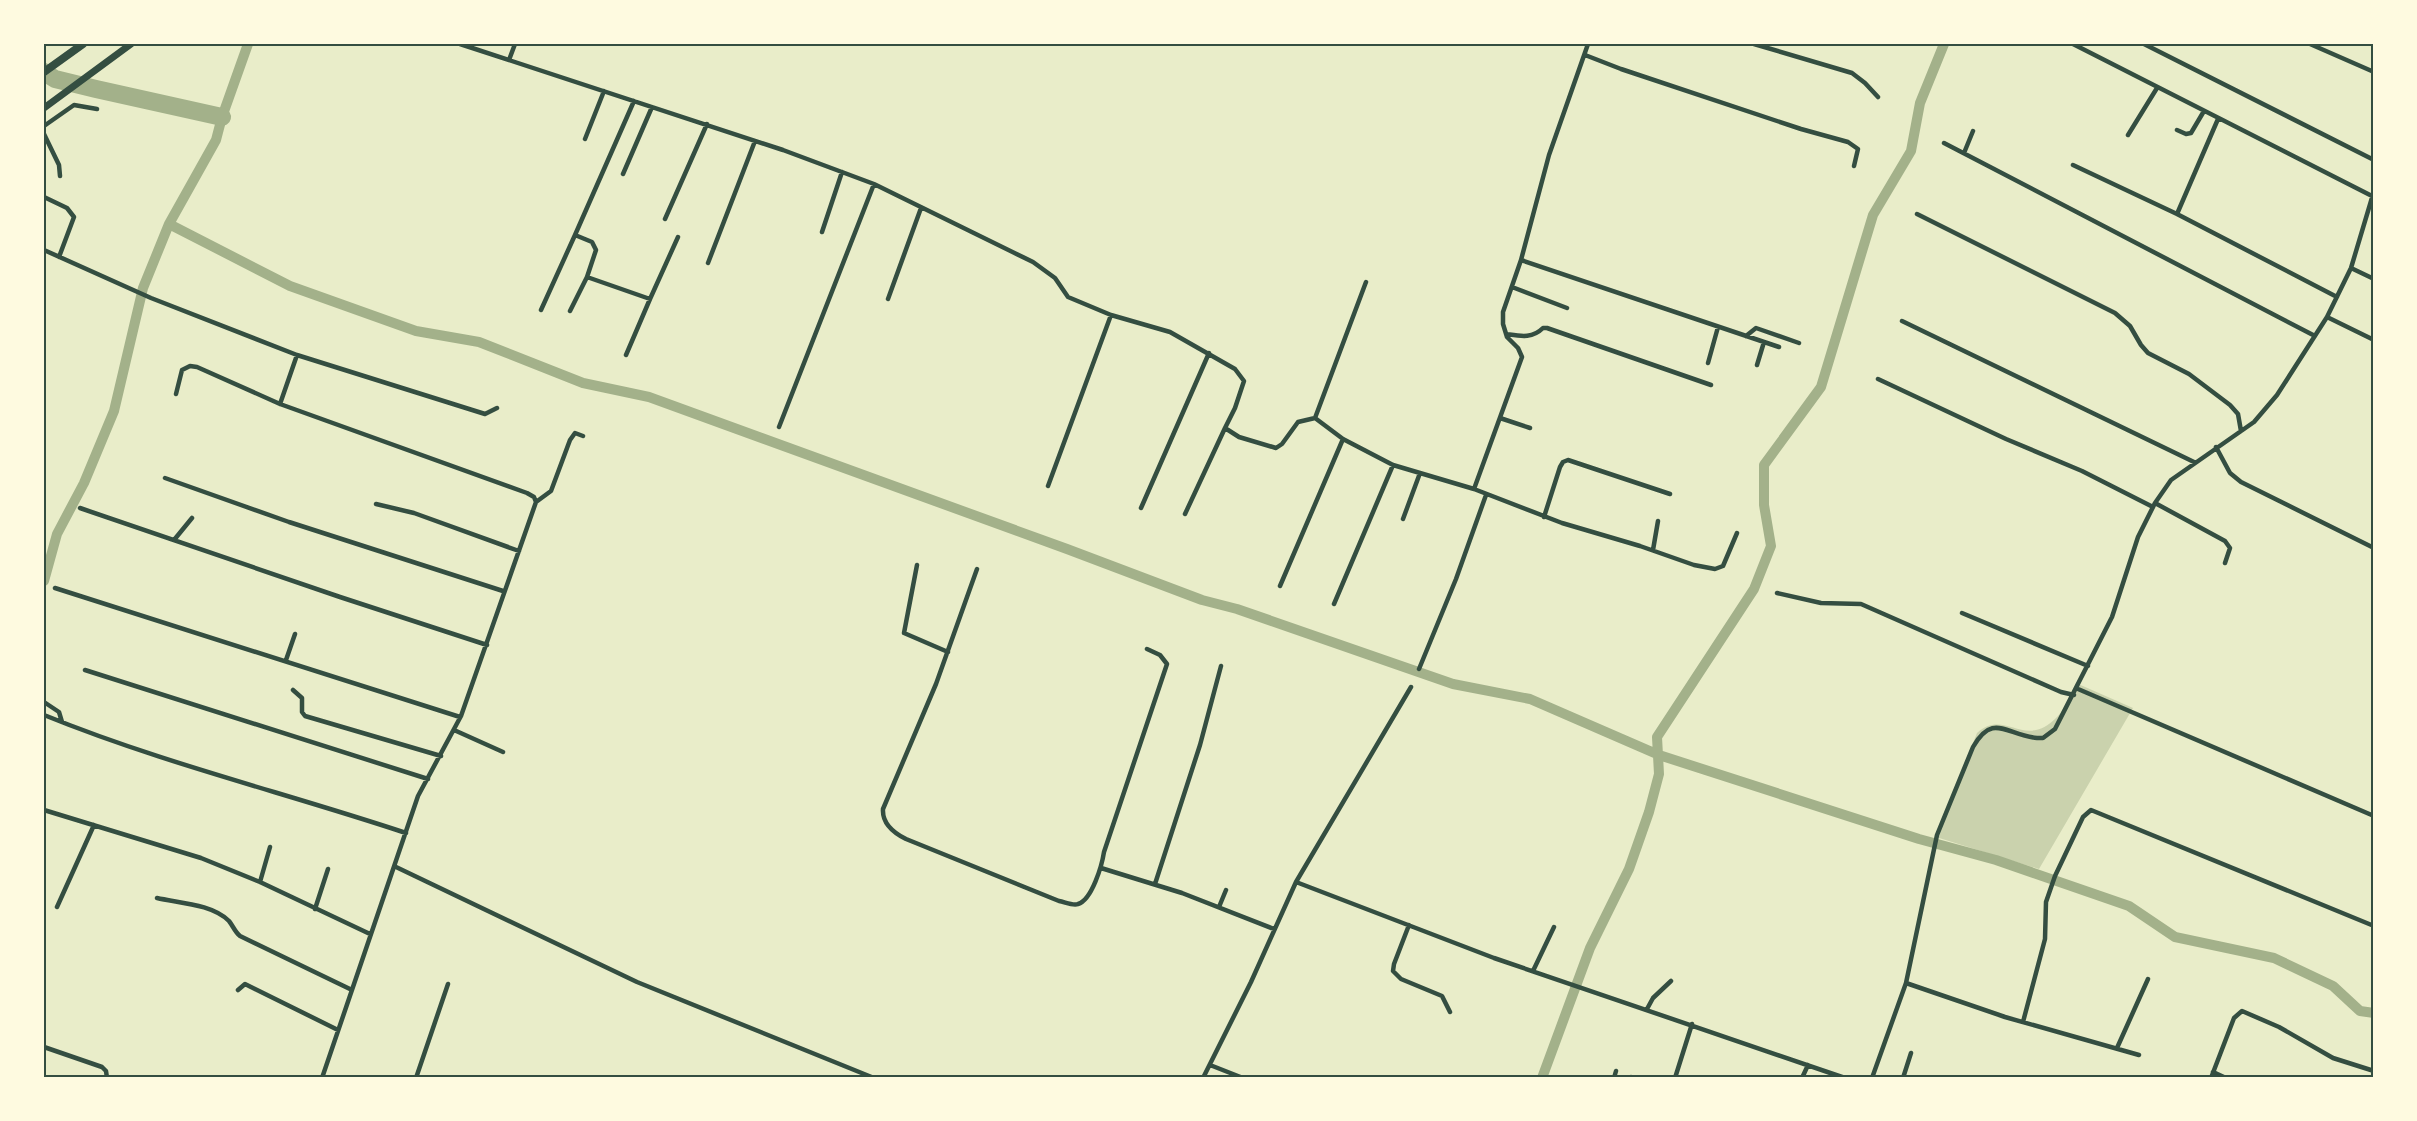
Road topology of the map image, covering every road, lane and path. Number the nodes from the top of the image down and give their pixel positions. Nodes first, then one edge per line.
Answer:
1 (83, 44) edge
2 (131, 44) edge
3 (460, 44) edge
4 (514, 44) edge
5 (1588, 44) edge
6 (1754, 44) edge
7 (2073, 44) edge
8 (2144, 44) edge
9 (2310, 44) edge
10 (1585, 55) junction
11 (509, 60) junction
12 (47, 70) edge
13 (2373, 72) edge
14 (2157, 88) junction
15 (604, 91) junction
16 (1878, 97) dead end
17 (634, 101) junction
18 (652, 107) junction
19 (44, 108) edge
20 (97, 109) dead end
21 (2204, 111) junction
22 (2218, 119) junction
23 (707, 124) junction
24 (44, 126) edge
25 (2177, 130) dead end
26 (1973, 131) dead end
27 (44, 134) edge
28 (2128, 135) dead end
29 (585, 139) dead end
30 (755, 141) junction
31 (1944, 143) dead end
32 (1964, 153) junction
33 (2373, 160) edge
34 (2073, 165) dead end
35 (1854, 166) dead end
36 (842, 172) junction
37 (623, 174) dead end
38 (60, 176) dead end
39 (874, 184) junction
40 (2373, 194) edge
41 (44, 197) edge
42 (921, 208) junction
43 (1917, 214) dead end
44 (2178, 214) junction
45 (665, 219) dead end
46 (822, 232) dead end
47 (576, 235) junction
48 (678, 237) dead end
49 (44, 250) edge
50 (59, 257) junction
51 (1521, 260) junction
52 (708, 263) dead end
53 (2351, 268) junction
54 (587, 277) junction
55 (2373, 279) edge
56 (1366, 282) dead end
57 (1512, 287) junction
58 (2337, 297) junction
59 (650, 299) junction
60 (888, 299) dead end
61 (1567, 308) dead end
62 (541, 310) dead end
63 (570, 310) dead end
64 (1111, 315) junction
65 (2327, 317) junction
66 (1902, 321) dead end
67 (1718, 327) junction
68 (1506, 334) junction
69 (1746, 336) junction
70 (2314, 336) junction
71 (2373, 340) edge
72 (1764, 342) junction
73 (1799, 343) dead end
74 (1779, 347) dead end
75 (1209, 353) junction
76 (297, 355) junction
77 (626, 355) dead end
78 (1708, 363) dead end
79 (1757, 364) dead end
80 (1878, 379) dead end
81 (1711, 385) dead end
82 (176, 394) dead end
83 (280, 404) junction
84 (496, 408) dead end
85 (1316, 418) junction
86 (1500, 418) junction
87 (779, 427) dead end
88 (1225, 428) junction
89 (1530, 428) dead end
90 (2241, 431) junction
91 (584, 436) dead end
92 (1343, 439) junction
93 (2216, 447) junction
94 (2194, 462) junction
95 (1393, 465) junction
96 (1420, 473) junction
97 (165, 478) dead end
98 (1048, 486) dead end
99 (1474, 489) junction
100 (1670, 494) dead end
101 (1486, 495) junction
102 (536, 502) junction
103 (376, 504) dead end
104 (2154, 505) junction
105 (80, 508) dead end
106 (1141, 508) dead end
107 (1185, 514) dead end
108 (1544, 517) junction
109 (192, 518) dead end
110 (1403, 519) dead end
111 (1658, 521) dead end
112 (1737, 532) dead end
113 (174, 540) junction
114 (2373, 548) edge
115 (1653, 550) junction
116 (519, 551) junction
117 (2225, 563) dead end
118 (917, 566) dead end
119 (977, 569) dead end
120 (1280, 586) dead end
121 (55, 588) dead end
122 (503, 591) junction
123 (1777, 593) dead end
124 (1334, 604) dead end
125 (1962, 613) dead end
126 (295, 634) dead end
127 (487, 645) junction
128 (1147, 649) dead end
129 (948, 652) junction
130 (286, 660) junction
131 (1221, 666) dead end
132 (2088, 666) junction
133 (1419, 669) dead end
134 (85, 670) dead end
135 (1411, 687) dead end
136 (2078, 689) junction
137 (293, 690) dead end
138 (2074, 695) junction
139 (44, 702) edge
140 (44, 715) edge
141 (460, 717) junction
142 (62, 722) junction
143 (454, 730) junction
144 (503, 752) dead end
145 (441, 756) junction
146 (428, 779) junction
147 (44, 812) edge
148 (2373, 816) edge
149 (94, 825) junction
150 (406, 833) junction
151 (270, 847) dead end
152 (396, 867) junction
153 (1101, 868) junction
154 (328, 869) dead end
155 (260, 882) junction
156 (1296, 882) junction
157 (1155, 884) junction
158 (1226, 890) dead end
159 (157, 898) dead end
160 (57, 906) dead end
161 (1220, 907) junction
162 (315, 909) junction
163 (1409, 925) junction
164 (2373, 926) edge
165 (1554, 927) dead end
166 (1274, 929) junction
167 (370, 934) junction
168 (1533, 971) junction
169 (2148, 979) dead end
170 (1671, 981) dead end
171 (1906, 983) junction
172 (448, 984) dead end
173 (238, 990) dead end
174 (352, 990) junction
175 (1647, 1009) junction
176 (1450, 1012) dead end
177 (2023, 1022) junction
178 (1692, 1024) junction
179 (338, 1030) junction
180 (44, 1047) edge
181 (2117, 1048) junction
182 (1911, 1053) dead end
183 (2139, 1055) dead end
184 (1210, 1065) junction
185 (1808, 1065) junction
186 (2373, 1071) edge
187 (2212, 1075) edge
188 (107, 1077) edge
189 (322, 1077) edge
190 (416, 1077) edge
191 (874, 1077) edge
192 (1203, 1077) edge
193 (1243, 1077) edge
194 (1675, 1077) edge
195 (1802, 1077) edge
196 (1845, 1077) edge
197 (1872, 1077) edge
198 (1903, 1077) edge
199 (2226, 1077) edge

1 - 12 highway
2 - 19 main road
3 - 11 street
4 - 11 street
5 - 10 street
6 - 16 street
7 - 14 street
8 - 33 street
9 - 13 street
10 - 35 street
10 - 51 street
11 - 15 street
14 - 21 street
14 - 28 street
15 - 17 street
15 - 29 street
17 - 18 street
17 - 47 street
18 - 23 street
18 - 37 street
20 - 24 street
21 - 22 street
21 - 25 street
22 - 40 street
22 - 44 street
23 - 30 street
23 - 45 street
26 - 32 street
27 - 38 street
30 - 36 street
30 - 52 street
31 - 32 street
32 - 70 street
34 - 44 street
36 - 39 street
36 - 46 street
39 - 42 street
39 - 87 street
40 - 53 street
41 - 50 street
42 - 60 street
42 - 64 street
43 - 90 street
44 - 58 street
47 - 54 street
47 - 62 street
48 - 59 street
49 - 50 street
50 - 76 street
51 - 57 street
51 - 67 street
53 - 55 street
53 - 58 street
54 - 59 street
54 - 63 street
56 - 85 street
57 - 61 street
57 - 68 street
58 - 65 street
59 - 77 street
64 - 75 street
64 - 98 street
65 - 70 street
65 - 71 street
66 - 94 street
67 - 69 street
67 - 78 street
68 - 81 street
68 - 86 street
69 - 72 street
69 - 73 street
70 - 90 street
72 - 74 street
72 - 79 street
75 - 88 street
75 - 106 street
76 - 83 street
76 - 84 street
80 - 104 street
82 - 83 street
83 - 102 street
85 - 88 street
85 - 92 street
86 - 89 street
86 - 99 street
88 - 107 street
90 - 93 street
91 - 102 street
92 - 95 street
92 - 120 street
93 - 94 street
93 - 114 street
94 - 104 street
95 - 96 street
95 - 124 street
96 - 99 street
96 - 110 street
97 - 122 street
99 - 101 street
100 - 108 street
101 - 108 street
101 - 133 street
102 - 116 street
103 - 116 street
104 - 117 street
104 - 132 street
105 - 113 street
108 - 115 street
109 - 113 street
111 - 115 street
112 - 115 street
113 - 127 street
116 - 122 street
118 - 129 street
119 - 129 street
121 - 130 street
122 - 127 street
123 - 138 street
125 - 132 street
126 - 130 street
127 - 141 street
128 - 153 street
129 - 153 street
130 - 141 street
131 - 157 street
132 - 136 street
134 - 146 street
135 - 156 street
136 - 138 street
136 - 148 street
137 - 145 street
138 - 171 street
139 - 142 street
140 - 142 street
141 - 143 street
142 - 150 street
143 - 144 street
143 - 145 street
145 - 146 street
146 - 150 street
147 - 149 street
149 - 155 street
149 - 160 street
150 - 152 street
151 - 155 street
152 - 167 street
152 - 191 street
153 - 157 street
154 - 162 street
155 - 162 street
156 - 163 street
156 - 166 street
157 - 161 street
158 - 161 street
159 - 174 street
161 - 166 street
162 - 167 street
163 - 168 street
163 - 176 street
164 - 177 street
165 - 168 street
166 - 184 street
167 - 174 street
168 - 175 street
169 - 181 street
170 - 175 street
171 - 177 street
171 - 197 street
172 - 190 street
173 - 179 street
174 - 179 street
175 - 178 street
177 - 181 street
178 - 185 street
178 - 194 street
179 - 189 street
180 - 188 street
181 - 183 street
182 - 198 street
184 - 192 street
184 - 193 street
185 - 195 street
185 - 196 street
186 - 187 street
187 - 199 street

